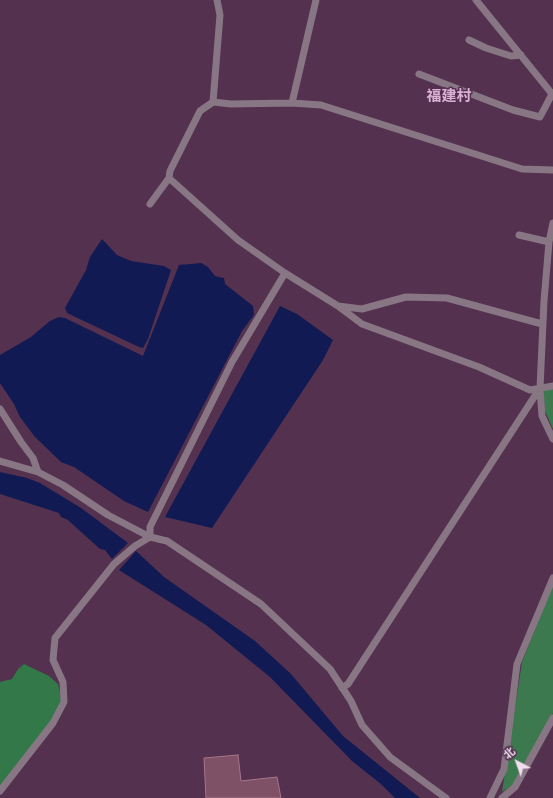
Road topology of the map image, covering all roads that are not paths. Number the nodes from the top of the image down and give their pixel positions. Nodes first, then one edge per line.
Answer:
1 (217, 0) edge
2 (316, 0) edge
3 (476, 0) edge
4 (469, 40) dead end
5 (521, 55) junction
6 (419, 74) dead end
7 (552, 95) edge
8 (213, 102) junction
9 (292, 102) junction
10 (553, 170) edge
11 (169, 178) junction
12 (150, 204) dead end
13 (553, 223) edge
14 (519, 235) dead end
15 (549, 242) junction
16 (285, 273) junction
17 (338, 306) junction
18 (542, 324) junction
19 (553, 386) edge
20 (540, 388) junction
21 (0, 409) edge
22 (553, 439) edge
23 (0, 461) edge
24 (38, 472) junction
25 (150, 537) junction
26 (553, 578) edge
27 (342, 688) junction
28 (553, 718) edge
29 (0, 791) edge
30 (446, 798) edge
31 (490, 798) edge
32 (502, 798) edge

1 - 8 street
2 - 9 street
3 - 5 street
4 - 5 street
5 - 7 street
6 - 7 street
8 - 9 street
8 - 11 street
9 - 10 street
11 - 12 street
11 - 16 street
13 - 15 street
14 - 15 street
15 - 18 street
16 - 17 street
16 - 25 street
17 - 18 street
17 - 20 street
18 - 20 street
19 - 20 street
20 - 22 street
20 - 27 street
21 - 24 street
23 - 24 street
24 - 25 street
25 - 27 street
25 - 29 street
26 - 31 street
27 - 30 street
28 - 32 street

